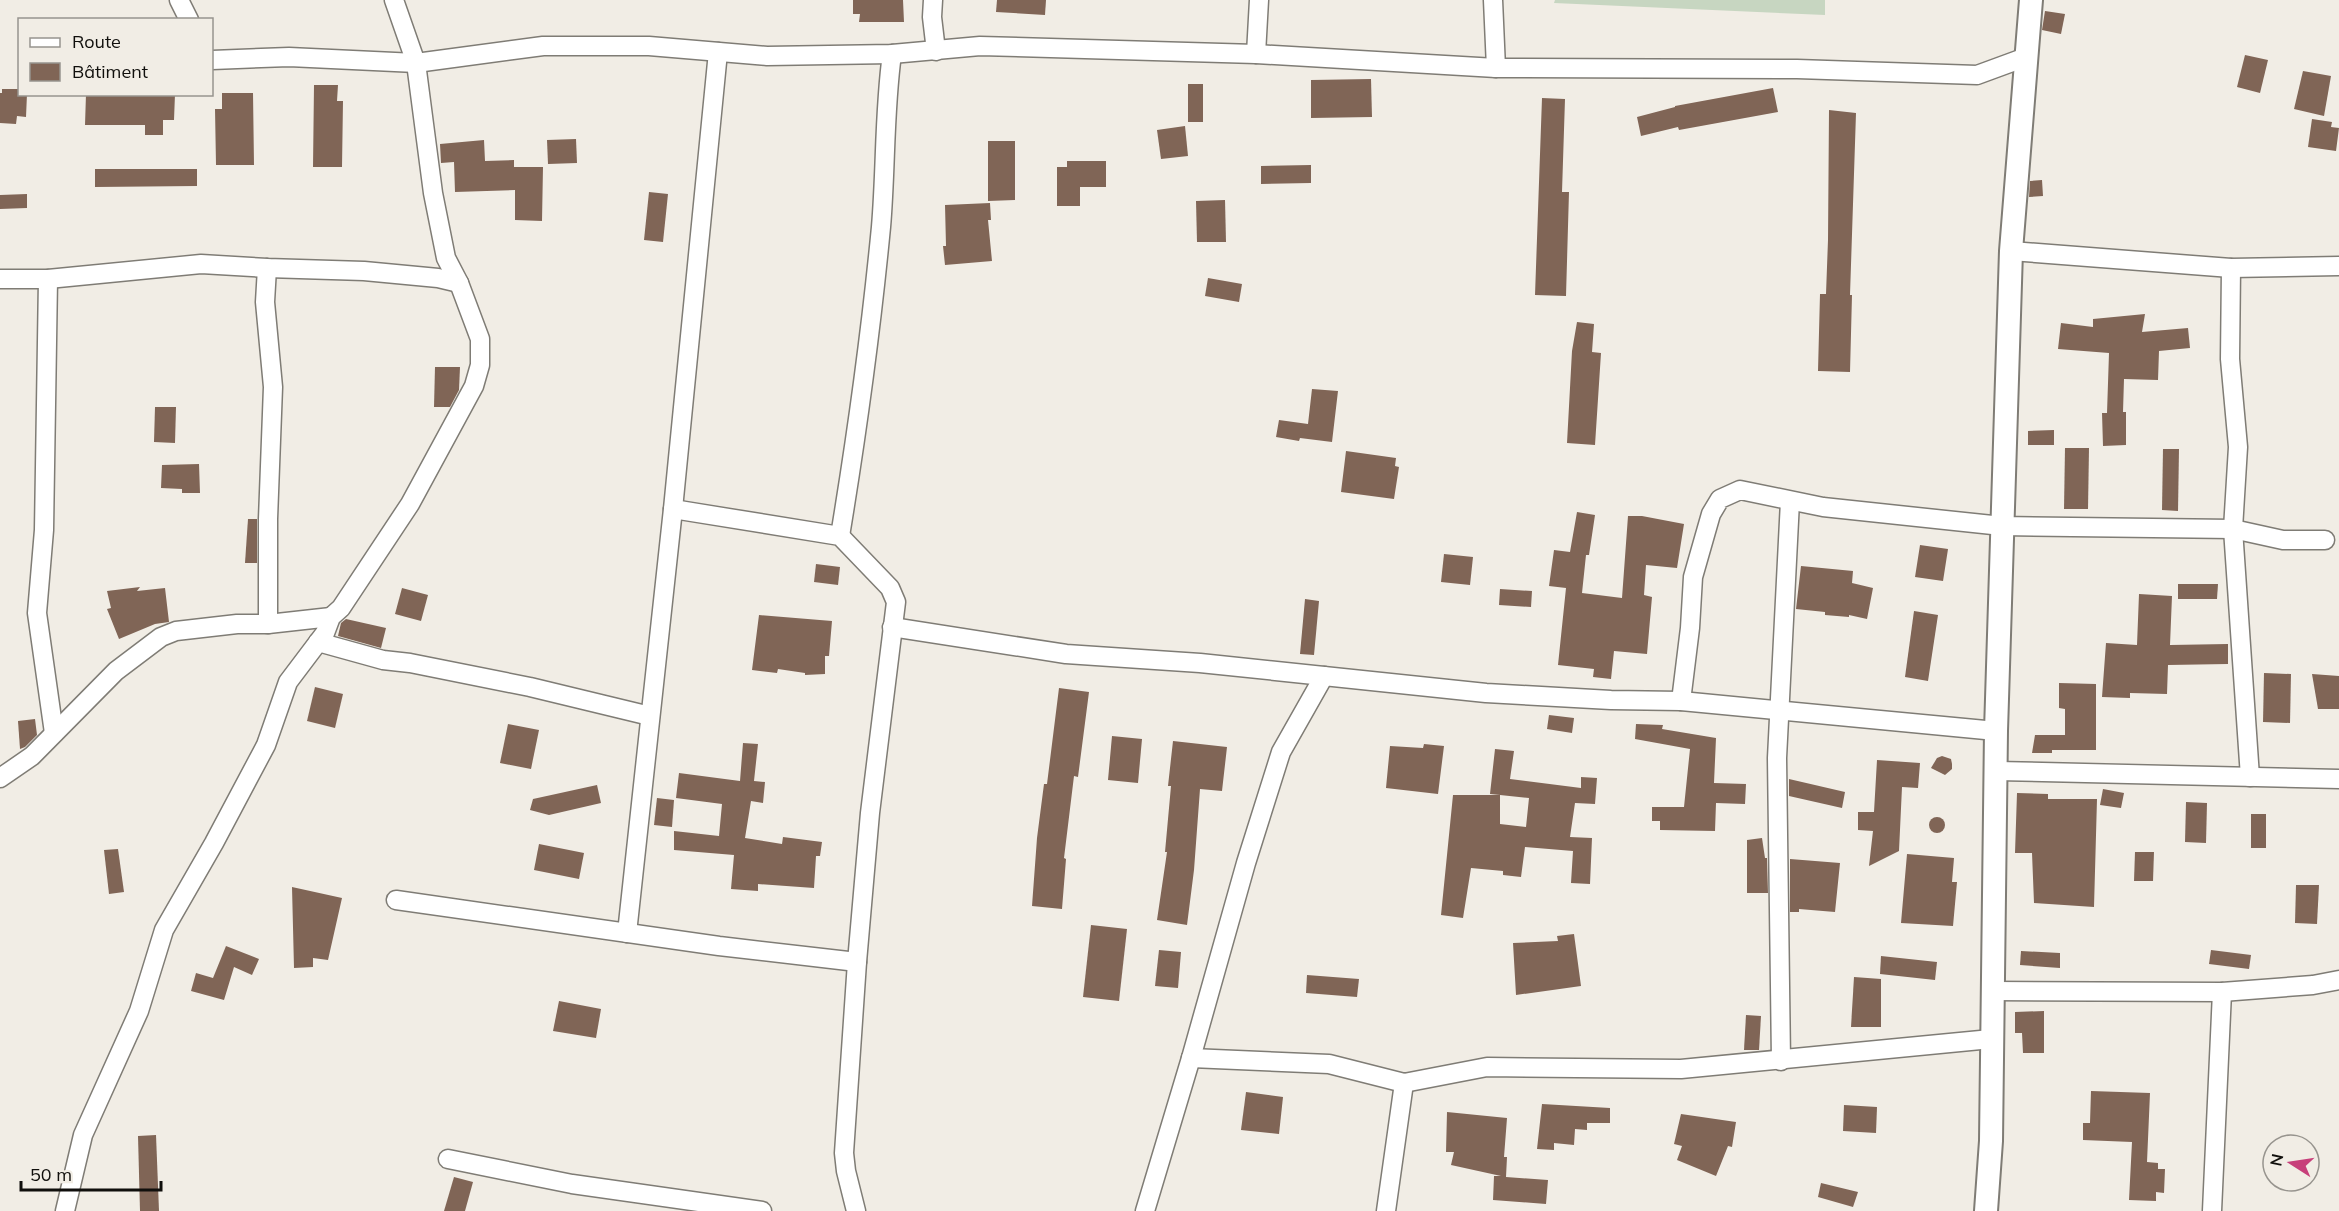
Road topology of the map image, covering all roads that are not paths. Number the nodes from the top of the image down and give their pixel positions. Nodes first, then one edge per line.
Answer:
1 (179, 0) edge
2 (394, 0) edge
3 (933, 0) edge
4 (1259, 0) edge
5 (1493, 0) edge
6 (2031, 0) edge
7 (188, 18) edge
8 (936, 51) junction
9 (718, 52) junction
10 (892, 54) junction
11 (1256, 54) junction
12 (2026, 57) junction
13 (213, 60) edge
14 (416, 63) junction
15 (1496, 68) junction
16 (2011, 251) junction
17 (2339, 266) edge
18 (267, 268) junction
19 (2231, 268) junction
20 (0, 279) edge
21 (48, 279) junction
22 (459, 283) junction
23 (1790, 501) junction
24 (673, 509) junction
25 (2002, 526) junction
26 (2233, 529) junction
27 (840, 536) junction
28 (2325, 540) dead end
29 (331, 617) junction
30 (268, 624) junction
31 (892, 627) junction
32 (318, 642) junction
33 (1324, 676) junction
34 (1681, 701) junction
35 (1779, 712) junction
36 (650, 716) junction
37 (1996, 731) junction
38 (54, 733) junction
39 (1997, 771) junction
40 (2250, 777) junction
41 (0, 778) edge
42 (2339, 779) edge
43 (396, 900) dead end
44 (627, 933) junction
45 (857, 962) junction
46 (2339, 980) edge
47 (1993, 991) junction
48 (2222, 992) junction
49 (1991, 1039) junction
50 (1191, 1058) junction
51 (1781, 1060) junction
52 (1404, 1083) junction
53 (448, 1159) dead end
54 (65, 1211) edge
55 (762, 1211) edge
56 (856, 1211) edge
57 (1145, 1211) edge
58 (1386, 1211) edge
59 (1986, 1211) edge
60 (2212, 1211) edge

1 - 7 street
2 - 14 street
3 - 8 street
4 - 11 street
5 - 15 street
6 - 12 main road
8 - 10 street
8 - 11 street
9 - 10 street
9 - 14 street
9 - 24 street
10 - 27 street
11 - 15 street
12 - 15 street
12 - 16 main road
13 - 14 street
14 - 22 street
16 - 19 street
16 - 25 main road
17 - 19 street
18 - 21 street
18 - 22 street
18 - 30 street
19 - 26 street
20 - 21 street
21 - 38 street
22 - 29 street
23 - 25 street
23 - 34 street
23 - 35 street
24 - 27 street
24 - 36 street
25 - 26 street
25 - 37 main road
26 - 28 street
26 - 40 street
27 - 31 street
29 - 30 street
29 - 32 street
30 - 38 street
31 - 33 street
31 - 45 street
32 - 36 street
32 - 54 street
33 - 34 street
33 - 50 street
34 - 35 street
35 - 37 street
35 - 51 street
36 - 44 street
37 - 39 main road
38 - 41 street
39 - 40 street
39 - 47 main road
40 - 42 street
43 - 44 street
44 - 45 street
45 - 56 street
46 - 48 street
47 - 48 street
47 - 49 main road
48 - 60 street
49 - 51 street
49 - 59 main road
50 - 52 street
50 - 57 street
51 - 52 street
52 - 58 street
53 - 55 street

